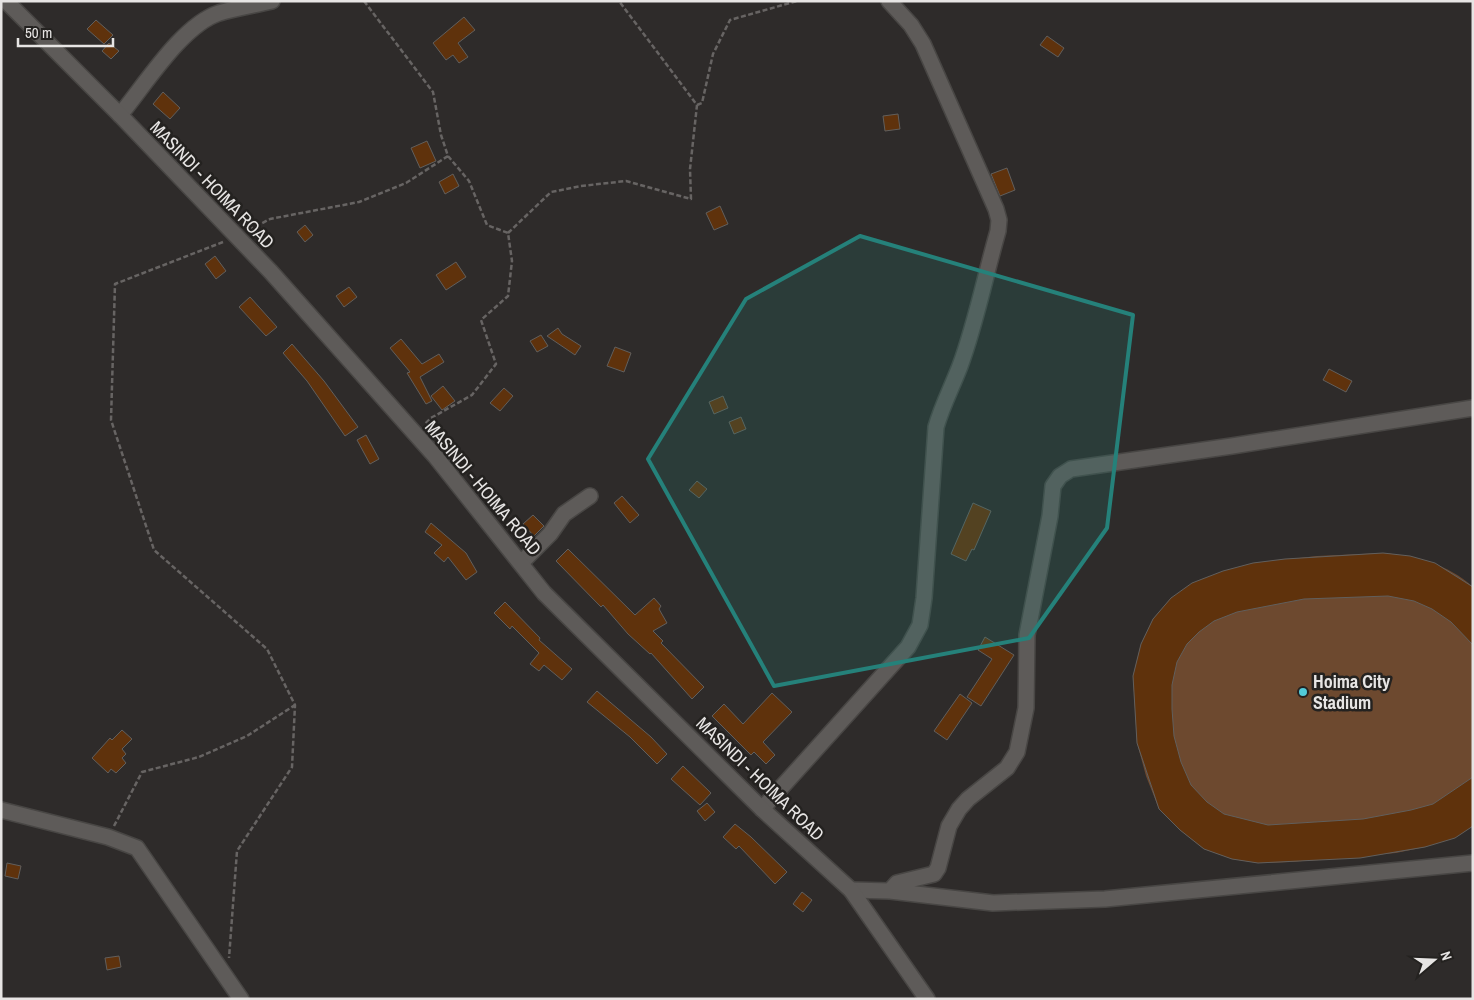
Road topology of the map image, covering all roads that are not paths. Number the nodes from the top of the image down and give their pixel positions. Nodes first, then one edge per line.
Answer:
1 (6, 1) edge
2 (272, 1) edge
3 (889, 1) edge
4 (120, 115) junction
5 (1473, 408) edge
6 (590, 496) dead end
7 (520, 563) junction
8 (762, 809) junction
9 (1, 810) edge
10 (1473, 863) edge
11 (851, 890) junction
12 (890, 891) junction
13 (241, 999) edge
14 (927, 999) edge

1 - 4 street, MASINDI - HOIMA ROAD
2 - 4 street
3 - 8 street
4 - 7 street, MASINDI - HOIMA ROAD
5 - 12 street
6 - 7 street
7 - 8 street, MASINDI - HOIMA ROAD
8 - 11 street, MASINDI - HOIMA ROAD
9 - 13 street
10 - 12 street
11 - 12 street
11 - 14 street, MASINDI - HOIMA ROAD

